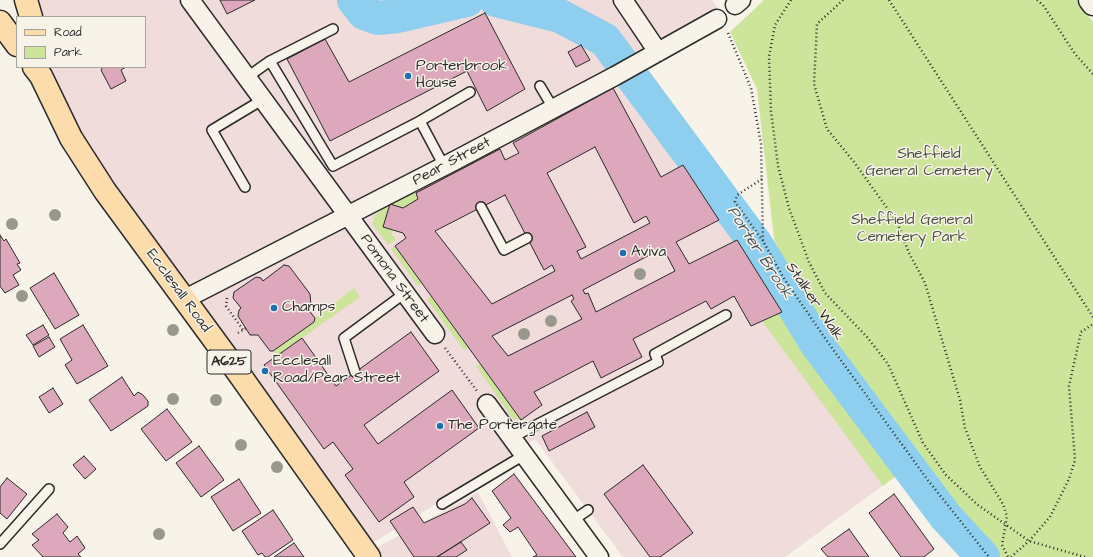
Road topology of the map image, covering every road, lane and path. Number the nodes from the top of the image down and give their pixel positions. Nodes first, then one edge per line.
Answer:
1 (26, 0) edge
2 (190, 0) edge
3 (622, 0) edge
4 (791, 0) edge
5 (843, 0) edge
6 (889, 0) edge
7 (1037, 0) edge
8 (1090, 0) edge
9 (1093, 4) edge
10 (31, 16) edge
11 (717, 19) joint
12 (0, 22) edge
13 (333, 29) dead end
14 (16, 44) edge
15 (658, 52) junction
16 (270, 61) junction
17 (38, 70) edge
18 (1093, 74) edge
19 (246, 78) junction
20 (540, 86) dead end
21 (470, 92) dead end
22 (262, 100) junction
23 (553, 108) junction
24 (420, 122) junction
25 (454, 165) junction
26 (762, 179) junction
27 (245, 187) dead end
28 (482, 207) dead end
29 (348, 216) junction
30 (527, 238) dead end
31 (763, 241) junction
32 (229, 292) dead end
33 (404, 293) junction
34 (183, 300) junction
35 (726, 315) dead end
36 (1093, 315) edge
37 (1093, 324) edge
38 (238, 333) dead end
39 (435, 334) joint
40 (355, 372) dead end
41 (487, 404) joint
42 (511, 438) junction
43 (524, 455) junction
44 (49, 489) dead end
45 (442, 504) dead end
46 (588, 510) dead end
47 (572, 521) junction
48 (1005, 523) junction
49 (1029, 541) junction
50 (0, 544) edge
51 (369, 557) edge
52 (598, 557) edge
53 (989, 557) edge
54 (1008, 557) edge
55 (1011, 557) edge
56 (1085, 557) edge

1 - 10 main road
2 - 19 street, Pomona Street
3 - 15 street
4 - 48 path
5 - 48 path
6 - 36 path
7 - 18 path
8 - 9 street
11 - 15 street, Pear Street
11 - 26 path, Stalker Walk
12 - 14 main road
13 - 16 lane
15 - 23 street, Pear Street
16 - 19 lane
16 - 24 lane
17 - 34 main road, Ecclesall Road / A625
19 - 22 street, Pomona Street
20 - 23 lane
21 - 24 lane
22 - 27 lane
22 - 29 street, Pomona Street
23 - 25 street, Pear Street
24 - 25 lane
25 - 29 street, Pear Street
26 - 31 path, Stalker Walk
26 - 31 path
28 - 30 lane
29 - 33 street, Pomona Street
29 - 34 street, Pear Street
31 - 53 path, Stalker Walk
32 - 38 path
33 - 39 street, Pomona Street
33 - 40 lane
34 - 51 main road, Ecclesall Road / A625
35 - 42 lane
37 - 49 path
39 - 41 path, Pomona Street
41 - 42 street
42 - 43 street
43 - 45 lane
43 - 47 street
44 - 50 lane
46 - 47 lane
47 - 52 street
48 - 49 path
48 - 54 path
49 - 55 path
49 - 56 path

